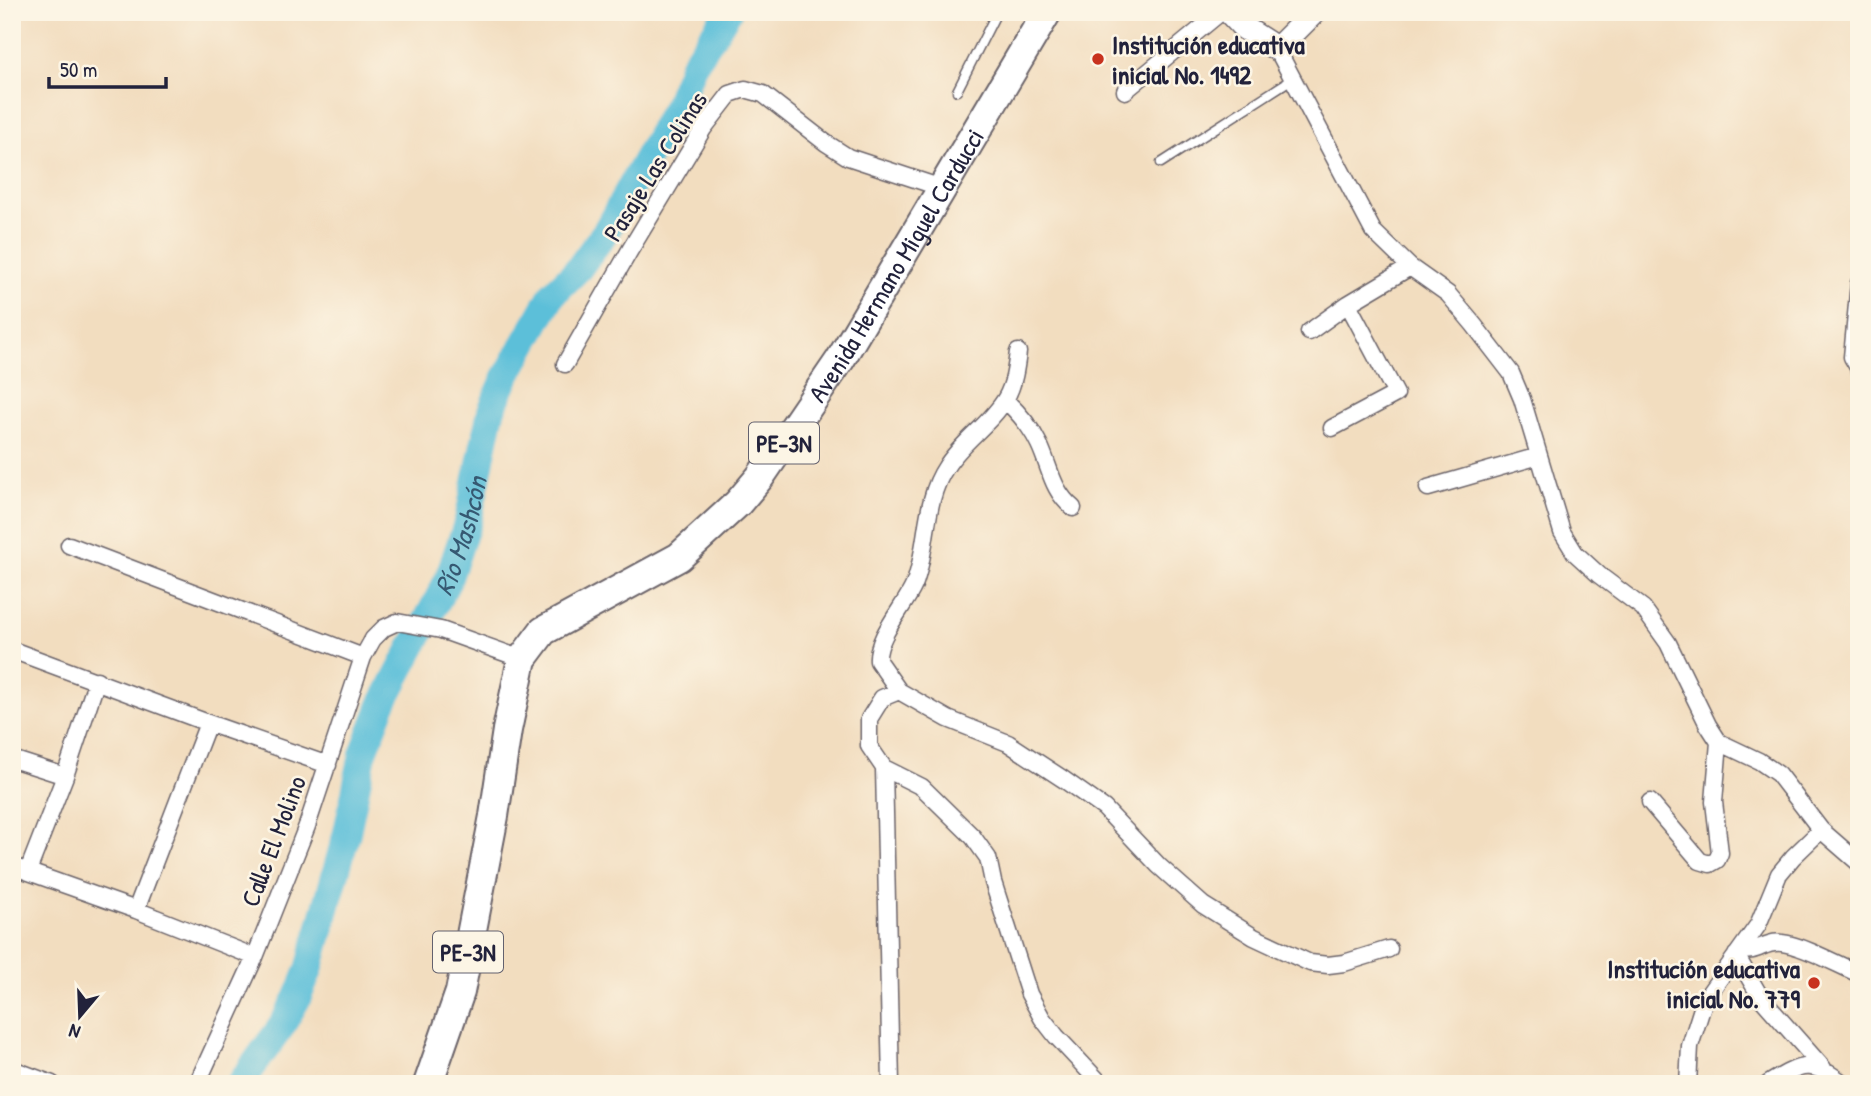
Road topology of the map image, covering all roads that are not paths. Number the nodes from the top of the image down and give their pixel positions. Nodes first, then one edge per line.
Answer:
1 (997, 12) edge
2 (1047, 12) edge
3 (1221, 12) edge
4 (1229, 12) edge
5 (1314, 12) edge
6 (1277, 49) junction
7 (1292, 79) junction
8 (957, 91) dead end
9 (1125, 91) dead end
10 (1161, 163) dead end
11 (942, 188) junction
12 (1410, 267) junction
13 (1859, 283) edge
14 (1348, 304) junction
15 (1309, 332) dead end
16 (1018, 352) dead end
17 (565, 364) dead end
18 (1859, 369) edge
19 (1005, 400) junction
20 (1332, 428) dead end
21 (1539, 456) junction
22 (1428, 488) dead end
23 (1073, 508) dead end
24 (69, 545) dead end
25 (12, 650) edge
26 (363, 657) junction
27 (523, 659) junction
28 (97, 680) junction
29 (899, 691) junction
30 (208, 723) junction
31 (1719, 742) junction
32 (12, 759) edge
33 (328, 765) junction
34 (884, 768) junction
35 (65, 776) junction
36 (1650, 802) dead end
37 (1821, 830) junction
38 (1859, 863) edge
39 (20, 868) edge
40 (136, 910) junction
41 (1389, 949) dead end
42 (1738, 952) junction
43 (255, 957) junction
44 (1859, 974) edge
45 (1823, 1068) junction
46 (12, 1069) edge
47 (52, 1084) edge
48 (197, 1084) edge
49 (428, 1084) edge
50 (891, 1084) edge
51 (1101, 1084) edge
52 (1688, 1084) edge
53 (1768, 1084) edge
54 (1844, 1084) edge

1 - 8 lane
2 - 11 highway, Avenida Hermano Miguel Carducci / PE-3N
3 - 9 street
4 - 6 street
5 - 6 street
6 - 7 street
7 - 10 lane
7 - 12 street
11 - 17 street, Pasaje Las Colinas
11 - 27 highway, Avenida Hermano Miguel Carducci / PE-3N
12 - 14 street
12 - 21 street
13 - 18 street
14 - 15 street
14 - 20 street
16 - 19 street
19 - 23 street
19 - 29 street
21 - 22 street
21 - 31 street
24 - 26 street
25 - 28 street
26 - 27 street, Calle El Molino
26 - 33 street, Calle El Molino
27 - 49 highway, Avenida Hermano Miguel Carducci / PE-3N
28 - 30 street
28 - 35 street
29 - 34 street
29 - 41 street
30 - 33 street
30 - 40 street
31 - 36 street
31 - 37 street
32 - 35 street
33 - 43 street, Calle El Molino
34 - 50 street
34 - 51 street
35 - 39 street
37 - 38 street
37 - 42 street
39 - 40 street
40 - 43 street
42 - 44 street
42 - 45 street
42 - 52 street
43 - 48 street, Calle El Molino
45 - 53 street
45 - 54 street
46 - 47 street

